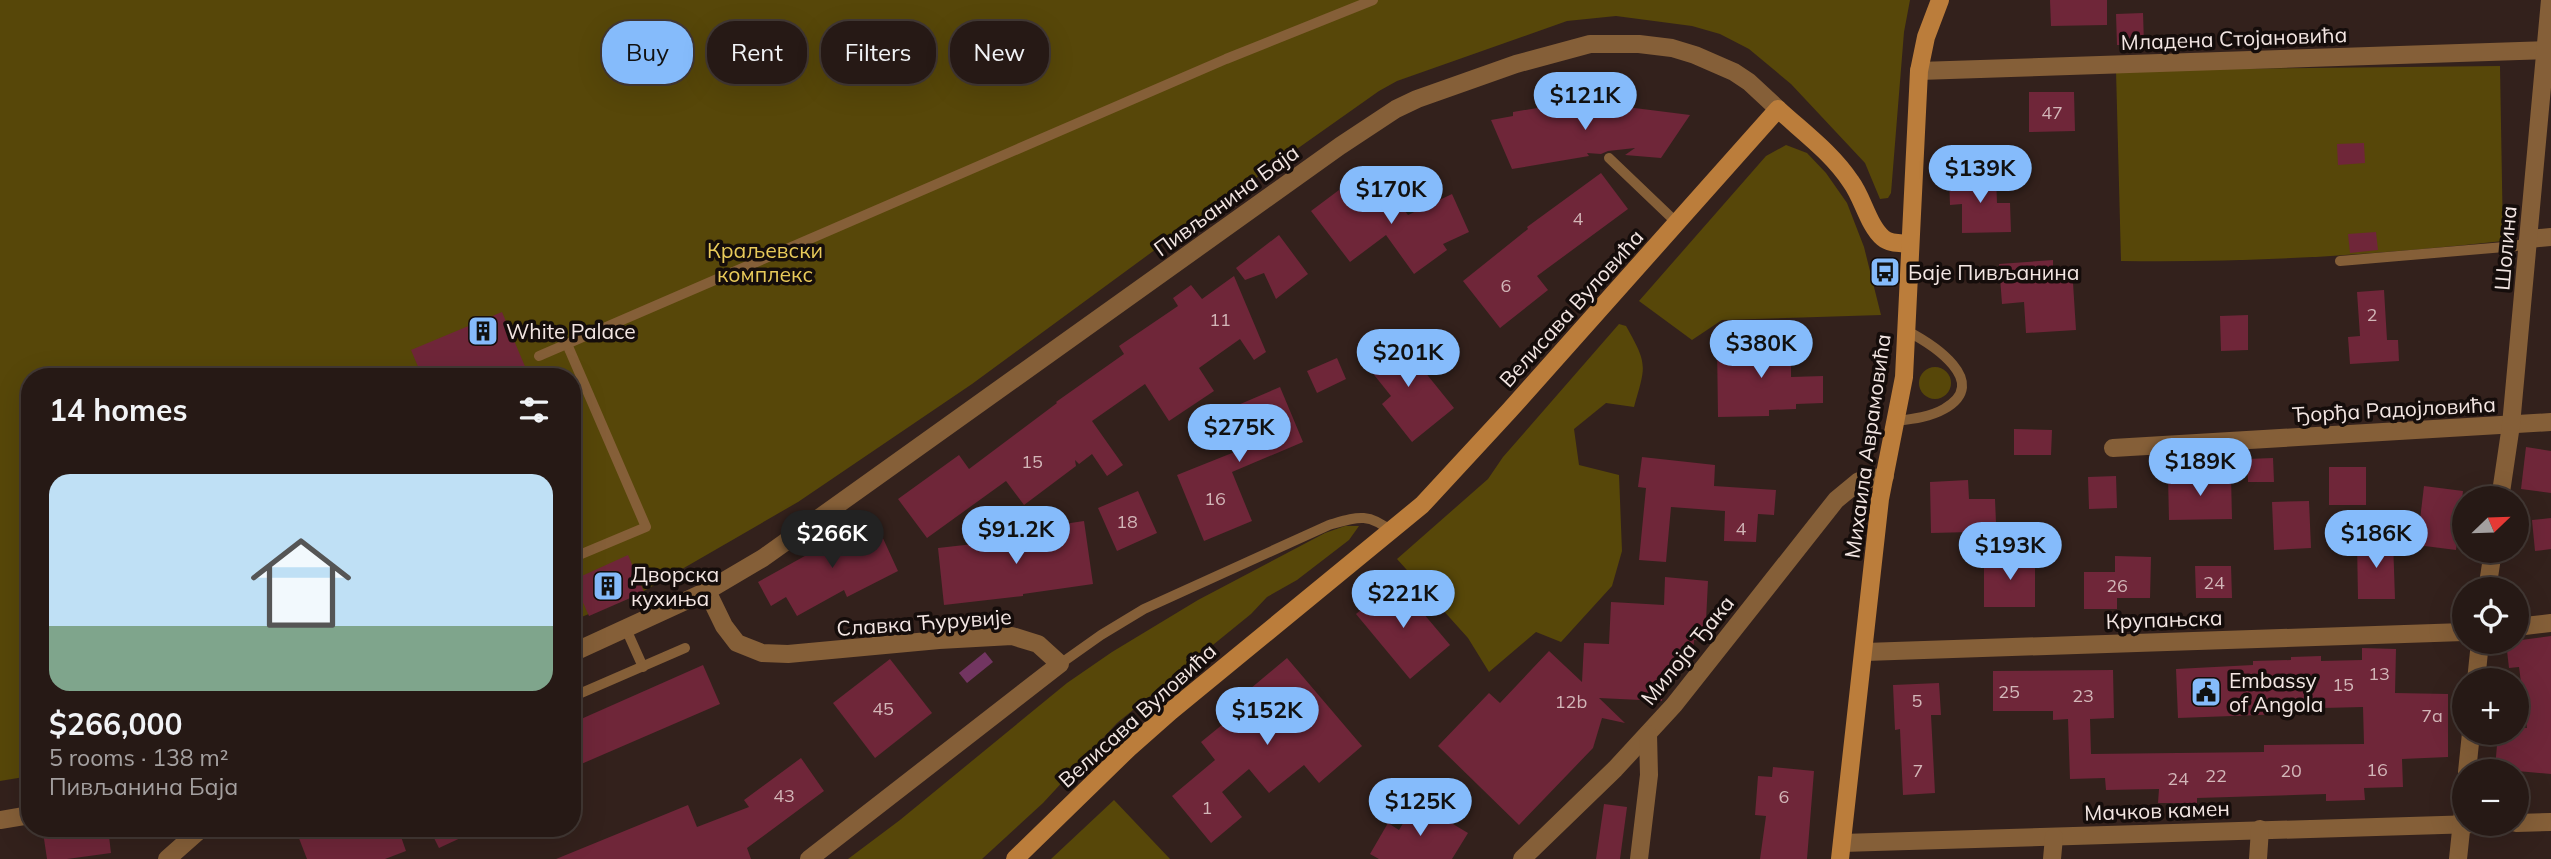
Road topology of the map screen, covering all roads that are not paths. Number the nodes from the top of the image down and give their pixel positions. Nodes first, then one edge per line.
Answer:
1 (1373, 0) edge
2 (1940, 0) edge
3 (2550, 0) edge
4 (2548, 50) edge
5 (1919, 71) junction
6 (1778, 109) junction
7 (1609, 158) dead end
8 (1676, 223) junction
9 (2551, 237) edge
10 (2529, 241) junction
11 (1909, 244) junction
12 (2340, 261) dead end
13 (1907, 331) junction
14 (567, 344) junction
15 (538, 356) dead end
16 (577, 368) edge
17 (581, 376) edge
18 (1896, 421) junction
19 (2551, 422) edge
20 (2511, 425) junction
21 (2113, 448) dead end
22 (1885, 476) junction
23 (2502, 486) edge
24 (1392, 532) junction
25 (581, 554) edge
26 (707, 591) junction
27 (2551, 623) edge
28 (2529, 626) edge
29 (626, 629) junction
30 (2452, 632) edge
31 (685, 648) dead end
32 (581, 649) edge
33 (1865, 652) junction
34 (1060, 664) junction
35 (643, 667) junction
36 (581, 693) edge
37 (1648, 734) junction
38 (21, 816) edge
39 (0, 820) edge
40 (2551, 822) edge
41 (2529, 823) edge
42 (2452, 824) edge
43 (2260, 829) junction
44 (2465, 836) edge
45 (192, 837) edge
46 (2054, 837) junction
47 (1841, 851) edge
48 (167, 859) edge
49 (809, 859) edge
50 (1015, 859) edge
51 (1522, 859) edge
52 (1639, 859) edge
53 (2052, 859) edge
54 (2258, 859) edge
55 (2458, 859) edge

1 - 14 lane
2 - 5 street, Михаила Аврамовића
3 - 4 street, Шолина
4 - 5 street, Младена Стојановића
4 - 10 street, Шолина
5 - 11 street, Михаила Аврамовића
6 - 8 street, Велисава Вуловића
6 - 11 street, Пивљанина Баја
6 - 26 street, Пивљанина Баја
7 - 8 lane
8 - 24 street, Велисава Вуловића
9 - 10 street
10 - 12 lane
10 - 20 street, Шолина
11 - 13 street, Михаила Аврамовића
13 - 18 street, Михаила Аврамовића
13 - 18 lane
14 - 15 lane
14 - 16 lane
17 - 25 lane
18 - 22 street, Михаила Аврамовића
19 - 20 street, Ђорђа Радојловића
20 - 21 street, Ђорђа Радојловића
20 - 23 street, Шолина
22 - 33 street, Михаила Аврамовића
22 - 37 street, Милоја Ђака
24 - 34 lane
24 - 50 street, Велисава Вуловића
26 - 29 street, Пивљанина Баја
26 - 34 street, Славка Ћурувије
27 - 28 street
29 - 32 street, Пивљанина Баја
29 - 35 lane
30 - 33 street, Крупањска
31 - 35 lane
33 - 47 street, Михаила Аврамовића
34 - 49 street
35 - 36 lane
37 - 51 street, Милоја Ђака
37 - 52 street
38 - 39 street
40 - 41 street
42 - 43 street, Мачков камен
43 - 46 street, Мачков камен
43 - 54 street
44 - 55 street
45 - 48 street
46 - 47 street, Мачков камен
46 - 53 street

